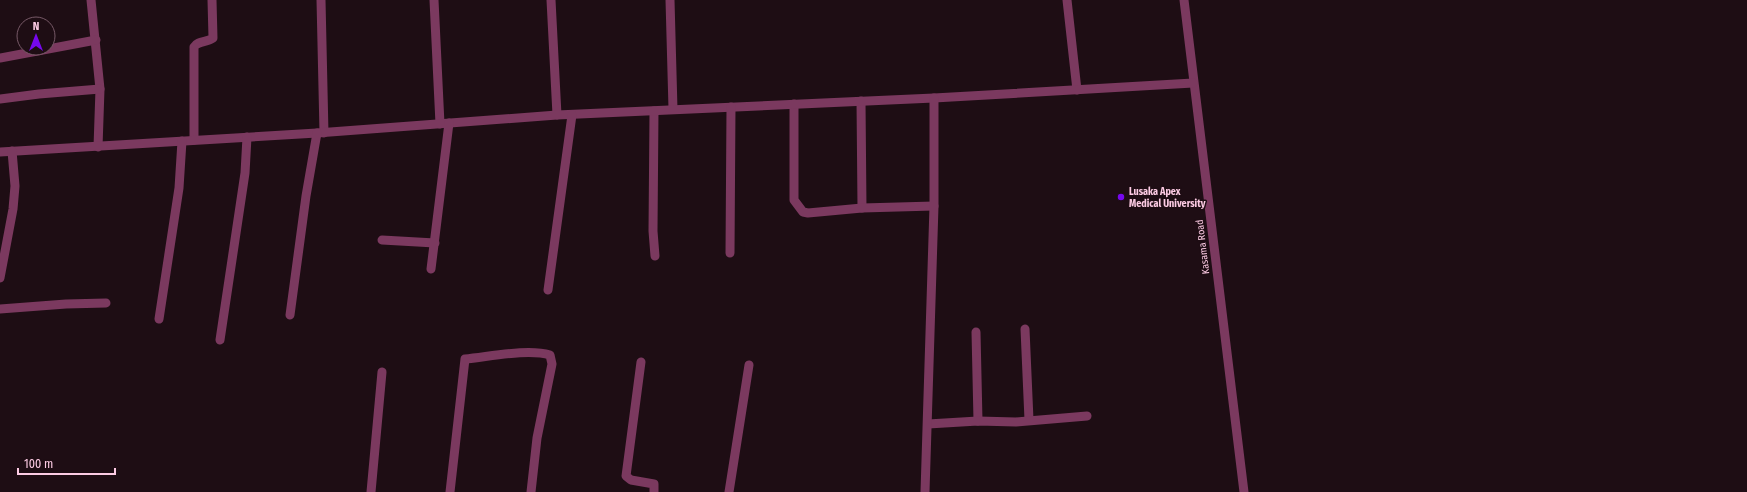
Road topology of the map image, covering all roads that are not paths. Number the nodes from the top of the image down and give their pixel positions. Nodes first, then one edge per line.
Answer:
1 (91, 0) edge
2 (212, 0) edge
3 (321, 0) edge
4 (434, 0) edge
5 (551, 0) edge
6 (670, 0) edge
7 (1067, 0) edge
8 (1184, 0) edge
9 (96, 40) junction
10 (0, 58) edge
11 (1194, 83) junction
12 (100, 89) junction
13 (1077, 90) junction
14 (934, 98) junction
15 (0, 99) edge
16 (861, 101) junction
17 (794, 104) junction
18 (731, 107) junction
19 (673, 109) junction
20 (654, 111) junction
21 (557, 115) junction
22 (572, 115) junction
23 (445, 124) junction
24 (321, 133) junction
25 (247, 137) junction
26 (194, 140) junction
27 (182, 141) junction
28 (98, 146) junction
29 (12, 151) junction
30 (0, 152) edge
31 (934, 206) junction
32 (862, 208) junction
33 (382, 240) dead end
34 (435, 243) junction
35 (730, 253) dead end
36 (655, 256) dead end
37 (431, 269) dead end
38 (0, 278) edge
39 (548, 290) dead end
40 (106, 303) dead end
41 (0, 309) edge
42 (290, 315) dead end
43 (159, 319) dead end
44 (1025, 329) dead end
45 (976, 332) dead end
46 (220, 340) dead end
47 (641, 362) dead end
48 (749, 365) dead end
49 (382, 372) dead end
50 (1087, 416) dead end
51 (1029, 420) junction
52 (978, 421) junction
53 (928, 424) junction
54 (371, 492) edge
55 (450, 492) edge
56 (531, 492) edge
57 (654, 492) edge
58 (729, 492) edge
59 (925, 492) edge
60 (1244, 492) edge

1 - 9 street
2 - 26 street
3 - 24 street
4 - 23 street
5 - 21 street
6 - 19 street
7 - 13 street
8 - 11 street, Kasama Road
9 - 10 street
9 - 12 street
11 - 13 street
11 - 60 street, Kasama Road
12 - 15 street
12 - 28 street
13 - 14 street
14 - 16 street
14 - 31 street
16 - 17 street
16 - 32 street
17 - 18 street
17 - 32 street
18 - 19 street
18 - 35 street
19 - 20 street
20 - 22 street
20 - 36 street
21 - 22 street
21 - 23 street
22 - 39 street
23 - 24 street
23 - 34 street
24 - 25 street
24 - 42 street
25 - 26 street
25 - 46 street
26 - 27 street
27 - 28 street
27 - 43 street
28 - 29 street
29 - 30 street
29 - 38 street
31 - 32 street
31 - 53 street
33 - 34 street
34 - 37 street
40 - 41 street
44 - 51 street
45 - 52 street
47 - 57 street
48 - 58 street
49 - 54 street
50 - 51 street
51 - 52 street
52 - 53 street
53 - 59 street
55 - 56 street

